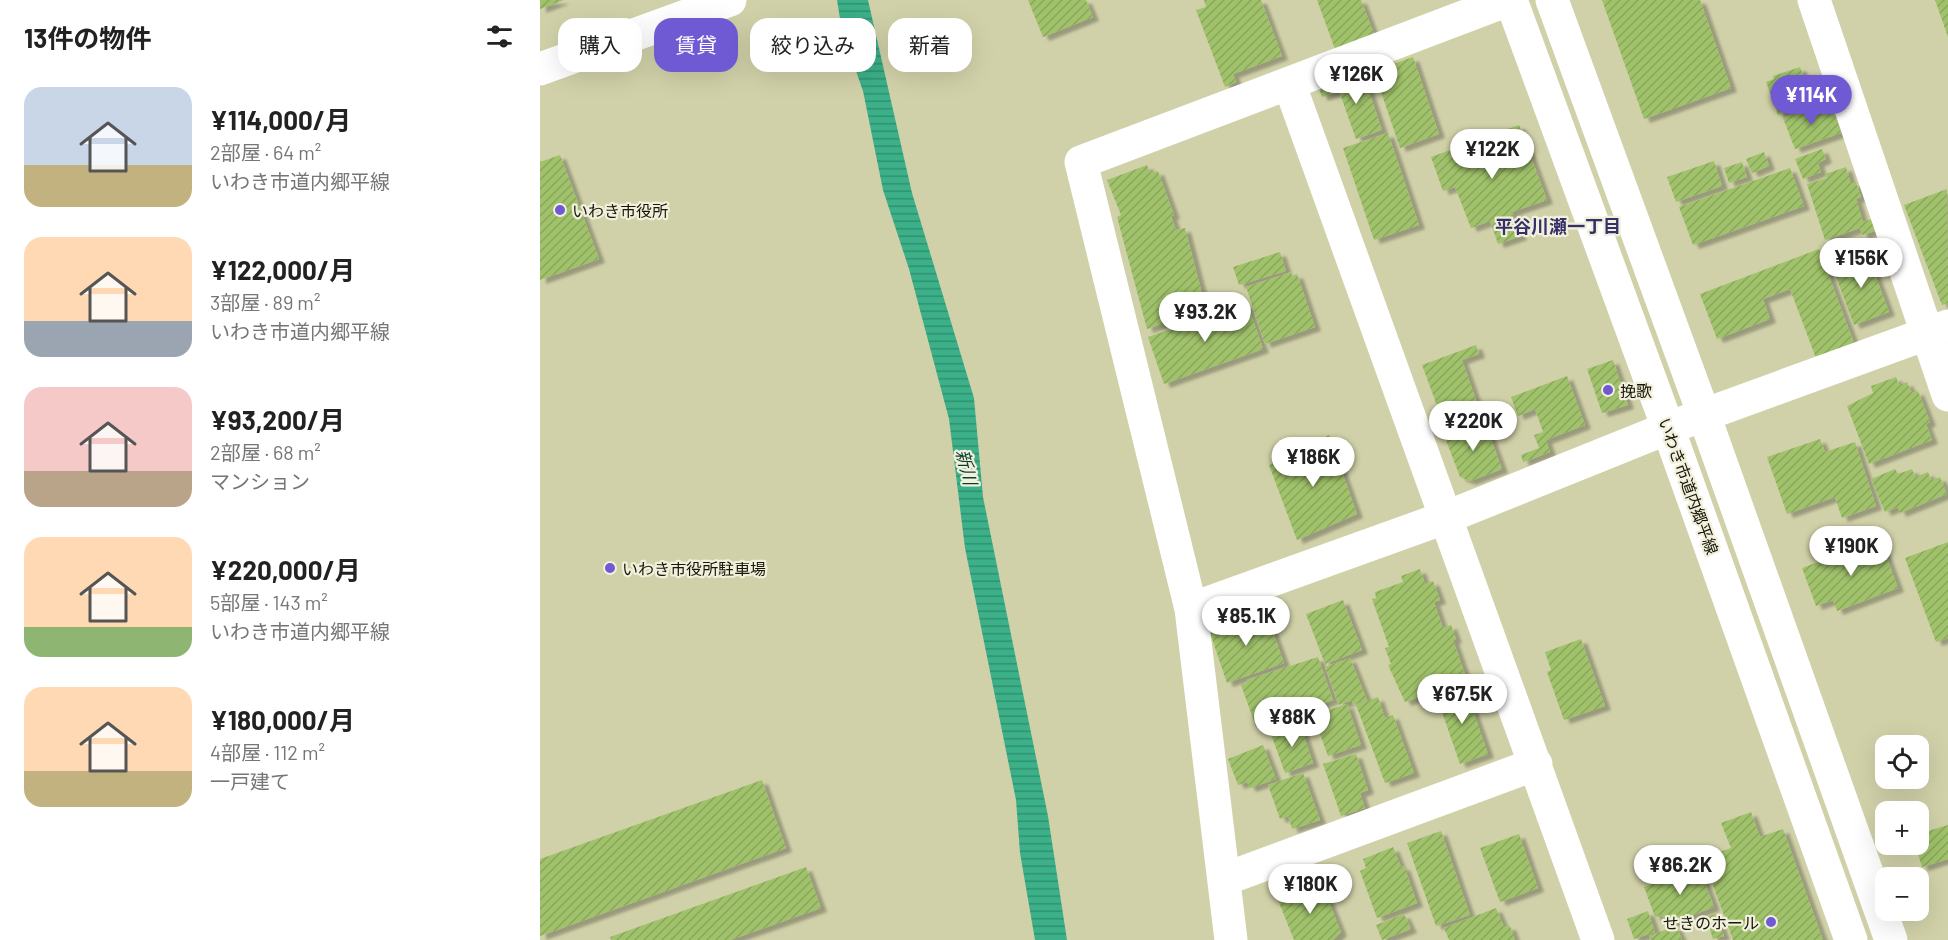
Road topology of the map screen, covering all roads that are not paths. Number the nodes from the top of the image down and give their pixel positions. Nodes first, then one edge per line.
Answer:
1 (1509, 0) edge
2 (1552, 0) edge
3 (1814, 0) edge
4 (721, 3) edge
5 (540, 69) edge
6 (1289, 83) junction
7 (1938, 329) edge
8 (1948, 395) edge
9 (1704, 415) junction
10 (1668, 428) junction
11 (1447, 517) junction
12 (1191, 609) junction
13 (1536, 764) junction
14 (1225, 879) junction
15 (1231, 940) edge
16 (1598, 940) edge
17 (1851, 940) edge
18 (1891, 940) edge

1 - 6 street
1 - 10 street, いわき市道内郷平線
2 - 9 street
3 - 7 street
4 - 5 street
6 - 11 street
6 - 12 street
7 - 8 street
7 - 9 street
9 - 10 street
9 - 18 street
10 - 11 street
10 - 17 street, いわき市道内郷平線
11 - 12 street
11 - 13 street
12 - 14 street
13 - 14 street
13 - 16 street
14 - 15 street

